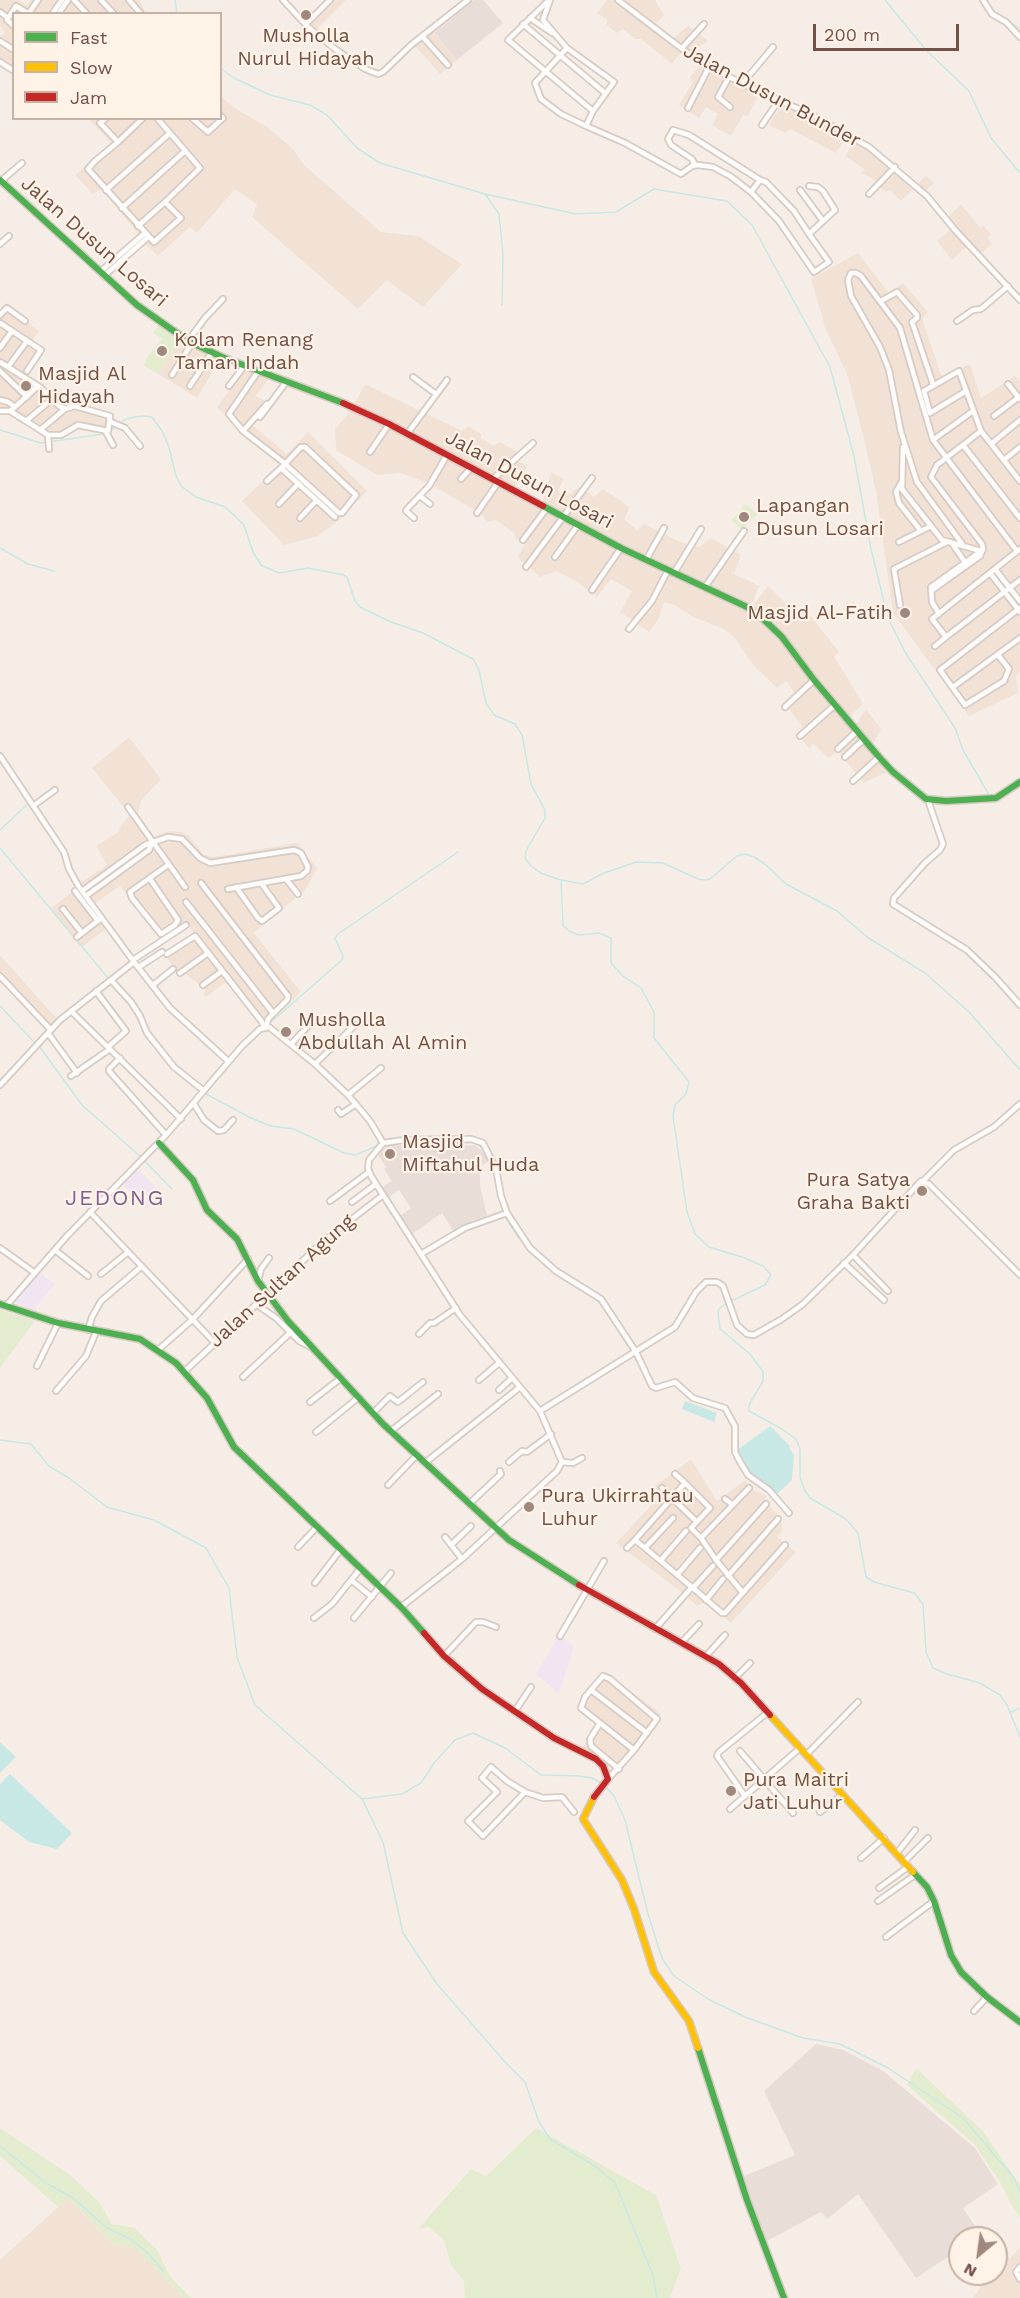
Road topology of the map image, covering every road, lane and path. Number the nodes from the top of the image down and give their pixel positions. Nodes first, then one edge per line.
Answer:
1 (74, 0) edge
2 (101, 0) edge
3 (129, 0) edge
4 (283, 0) edge
5 (330, 0) edge
6 (468, 0) edge
7 (549, 0) edge
8 (618, 0) edge
9 (983, 0) edge
10 (0, 12) edge
11 (12, 12) edge
12 (12, 12) edge
13 (27, 12) edge
14 (85, 12) edge
15 (112, 12) edge
16 (139, 12) edge
17 (8, 18) junction
18 (530, 18) junction
19 (543, 20) junction
20 (306, 24) junction
21 (523, 24) junction
22 (704, 24) dead end
23 (12, 25) edge
24 (543, 27) junction
25 (422, 36) junction
26 (558, 36) junction
27 (1020, 37) edge
28 (773, 47) dead end
29 (567, 48) junction
30 (682, 48) junction
31 (560, 55) junction
32 (448, 65) dead end
33 (710, 67) junction
34 (546, 73) junction
35 (729, 77) junction
36 (742, 84) junction
37 (605, 93) junction
38 (779, 100) junction
39 (730, 107) dead end
40 (688, 108) dead end
41 (593, 111) junction
42 (141, 120) edge
43 (159, 120) edge
44 (194, 120) edge
45 (221, 120) edge
46 (98, 121) edge
47 (762, 124) dead end
48 (586, 126) junction
49 (170, 133) junction
50 (118, 142) junction
51 (185, 151) junction
52 (22, 163) dead end
53 (695, 165) junction
54 (895, 167) junction
55 (760, 180) junction
56 (0, 181) edge
57 (809, 186) dead end
58 (800, 189) dead end
59 (106, 190) junction
60 (751, 192) junction
61 (869, 194) dead end
62 (165, 202) junction
63 (123, 208) junction
64 (823, 221) junction
65 (138, 226) junction
66 (809, 234) junction
67 (146, 235) junction
68 (9, 236) dead end
69 (0, 244) edge
70 (102, 274) junction
71 (1008, 286) junction
72 (223, 299) dead end
73 (1020, 300) edge
74 (880, 302) junction
75 (0, 315) edge
76 (25, 321) dead end
77 (957, 321) dead end
78 (0, 323) edge
79 (12, 331) junction
80 (27, 341) junction
81 (190, 342) junction
82 (0, 348) edge
83 (212, 352) junction
84 (0, 362) edge
85 (245, 365) junction
86 (8, 368) junction
87 (259, 370) junction
88 (0, 371) edge
89 (27, 371) dead end
90 (172, 375) dead end
91 (412, 377) dead end
92 (447, 380) dead end
93 (287, 381) junction
94 (933, 384) junction
95 (1008, 384) dead end
96 (38, 386) junction
97 (190, 386) dead end
98 (229, 386) dead end
99 (966, 391) junction
100 (435, 394) junction
101 (27, 397) junction
102 (1019, 398) edge
103 (52, 399) junction
104 (0, 400) edge
105 (267, 404) dead end
106 (15, 407) junction
107 (65, 408) junction
108 (0, 411) edge
109 (10, 411) junction
110 (973, 411) junction
111 (994, 416) dead end
112 (260, 417) dead end
113 (1020, 420) edge
114 (26, 421) junction
115 (111, 422) junction
116 (389, 424) junction
117 (40, 430) junction
118 (243, 431) junction
119 (981, 431) junction
120 (901, 432) junction
121 (107, 434) junction
122 (407, 434) junction
123 (48, 437) junction
124 (933, 440) junction
125 (533, 442) dead end
126 (991, 444) junction
127 (113, 445) dead end
128 (963, 445) junction
129 (140, 446) dead end
130 (1020, 447) edge
131 (49, 448) dead end
132 (370, 452) dead end
133 (447, 455) junction
134 (946, 458) junction
135 (1004, 460) junction
136 (283, 466) junction
137 (471, 468) junction
138 (592, 478) dead end
139 (1019, 478) edge
140 (461, 479) dead end
141 (496, 480) junction
142 (267, 481) dead end
143 (902, 481) junction
144 (298, 484) junction
145 (420, 496) junction
146 (316, 501) junction
147 (279, 504) dead end
148 (430, 504) dead end
149 (547, 508) junction
150 (477, 513) dead end
151 (334, 517) dead end
152 (300, 518) dead end
153 (414, 518) dead end
154 (564, 518) junction
155 (1020, 518) edge
156 (578, 525) junction
157 (931, 526) junction
158 (664, 528) dead end
159 (701, 529) dead end
160 (744, 531) dead end
161 (921, 531) junction
162 (522, 540) dead end
163 (899, 542) dead end
164 (949, 542) junction
165 (963, 545) junction
166 (621, 548) junction
167 (957, 550) junction
168 (1019, 550) edge
169 (981, 551) junction
170 (555, 557) dead end
171 (646, 560) junction
172 (965, 562) junction
173 (526, 567) dead end
174 (995, 569) junction
175 (671, 571) junction
176 (990, 573) junction
177 (1020, 580) edge
178 (705, 587) junction
179 (1010, 588) junction
180 (592, 590) dead end
181 (931, 591) junction
182 (1005, 592) junction
183 (1020, 601) edge
184 (900, 605) dead end
185 (1019, 610) edge
186 (939, 614) junction
187 (629, 629) dead end
188 (946, 637) junction
189 (1020, 638) edge
190 (935, 646) dead end
191 (998, 655) junction
192 (814, 680) junction
193 (953, 687) junction
194 (835, 705) junction
195 (785, 707) dead end
196 (857, 731) junction
197 (800, 736) dead end
198 (863, 740) junction
199 (838, 749) dead end
200 (0, 756) edge
201 (845, 756) dead end
202 (879, 757) junction
203 (853, 781) dead end
204 (1020, 782) edge
205 (55, 790) dead end
206 (928, 800) junction
207 (33, 806) junction
208 (128, 807) dead end
209 (152, 843) junction
210 (168, 865) junction
211 (98, 879) junction
212 (150, 879) junction
213 (286, 879) junction
214 (201, 883) dead end
215 (261, 883) junction
216 (102, 885) junction
217 (184, 887) dead end
218 (236, 887) junction
219 (228, 889) dead end
220 (75, 891) dead end
221 (82, 891) junction
222 (298, 894) dead end
223 (86, 896) junction
224 (186, 902) dead end
225 (63, 909) dead end
226 (100, 919) junction
227 (186, 925) dead end
228 (82, 933) junction
229 (77, 937) dead end
230 (208, 953) junction
231 (134, 961) junction
232 (139, 967) junction
233 (173, 969) dead end
234 (222, 971) junction
235 (180, 973) dead end
236 (0, 976) edge
237 (111, 980) junction
238 (153, 985) junction
239 (202, 985) dead end
240 (96, 991) junction
241 (1020, 1005) edge
242 (71, 1011) junction
243 (273, 1013) junction
244 (310, 1024) dead end
245 (355, 1025) dead end
246 (265, 1027) junction
247 (49, 1031) junction
248 (291, 1044) junction
249 (109, 1048) junction
250 (120, 1058) junction
251 (228, 1061) junction
252 (315, 1064) junction
253 (381, 1068) dead end
254 (77, 1073) junction
255 (71, 1076) dead end
256 (0, 1085) edge
257 (204, 1091) junction
258 (348, 1095) junction
259 (194, 1104) junction
260 (356, 1104) junction
261 (1020, 1104) edge
262 (181, 1119) junction
263 (233, 1120) dead end
264 (337, 1120) dead end
265 (166, 1135) junction
266 (159, 1143) junction
267 (383, 1143) junction
268 (369, 1172) junction
269 (923, 1181) junction
270 (376, 1184) junction
271 (382, 1195) junction
272 (330, 1201) dead end
273 (352, 1202) dead end
274 (90, 1212) junction
275 (507, 1213) junction
276 (0, 1248) edge
277 (55, 1250) junction
278 (128, 1253) junction
279 (421, 1254) junction
280 (853, 1254) junction
281 (269, 1258) dead end
282 (248, 1259) junction
283 (844, 1263) junction
284 (141, 1267) junction
285 (35, 1273) junction
286 (101, 1274) dead end
287 (1020, 1275) edge
288 (88, 1276) dead end
289 (258, 1281) junction
290 (888, 1290) dead end
291 (268, 1295) junction
292 (884, 1300) dead end
293 (3, 1305) edge
294 (257, 1305) junction
295 (456, 1308) junction
296 (193, 1319) junction
297 (58, 1323) junction
298 (88, 1330) junction
299 (96, 1332) junction
300 (291, 1332) junction
301 (419, 1334) dead end
302 (214, 1342) junction
303 (311, 1347) junction
304 (158, 1350) junction
305 (634, 1353) junction
306 (499, 1363) junction
307 (37, 1366) dead end
308 (184, 1371) junction
309 (243, 1377) dead end
310 (340, 1378) junction
311 (512, 1378) junction
312 (479, 1380) dead end
313 (423, 1382) dead end
314 (520, 1387) junction
315 (499, 1390) dead end
316 (56, 1391) dead end
317 (438, 1394) dead end
318 (359, 1397) junction
319 (310, 1402) dead end
320 (540, 1411) junction
321 (373, 1413) junction
322 (391, 1431) junction
323 (316, 1432) dead end
324 (551, 1434) junction
325 (417, 1455) junction
326 (582, 1458) dead end
327 (426, 1462) junction
328 (509, 1462) dead end
329 (562, 1462) junction
330 (500, 1471) dead end
331 (675, 1474) dead end
332 (685, 1483) junction
333 (388, 1485) dead end
334 (662, 1488) dead end
335 (749, 1488) dead end
336 (672, 1498) junction
337 (725, 1499) dead end
338 (469, 1504) junction
339 (766, 1504) dead end
340 (733, 1505) junction
341 (789, 1513) dead end
342 (673, 1518) dead end
343 (778, 1519) dead end
344 (697, 1522) junction
345 (471, 1526) dead end
346 (317, 1527) junction
347 (496, 1527) junction
348 (686, 1531) dead end
349 (445, 1537) dead end
350 (701, 1538) junction
351 (635, 1540) junction
352 (451, 1545) junction
353 (785, 1545) dead end
354 (298, 1548) dead end
355 (627, 1548) dead end
356 (645, 1548) junction
357 (700, 1548) dead end
358 (341, 1549) junction
359 (462, 1559) junction
360 (660, 1560) junction
361 (716, 1560) junction
362 (604, 1561) dead end
363 (713, 1566) dead end
364 (360, 1569) junction
365 (392, 1573) dead end
366 (677, 1575) junction
367 (726, 1578) junction
368 (351, 1580) junction
369 (315, 1583) dead end
370 (379, 1588) junction
371 (693, 1588) junction
372 (588, 1591) junction
373 (743, 1593) junction
374 (372, 1597) junction
375 (706, 1600) junction
376 (401, 1607) junction
377 (314, 1618) dead end
378 (354, 1618) dead end
379 (699, 1624) dead end
380 (496, 1628) dead end
381 (655, 1629) junction
382 (726, 1635) dead end
383 (560, 1636) dead end
384 (681, 1643) junction
385 (444, 1656) junction
386 (706, 1656) junction
387 (750, 1663) dead end
388 (735, 1678) junction
389 (531, 1686) dead end
390 (591, 1690) junction
391 (858, 1702) dead end
392 (515, 1710) junction
393 (767, 1713) junction
394 (600, 1723) junction
395 (647, 1733) junction
396 (800, 1748) junction
397 (634, 1750) junction
398 (740, 1751) dead end
399 (806, 1755) junction
400 (619, 1768) junction
401 (764, 1779) junction
402 (507, 1781) junction
403 (605, 1783) junction
404 (497, 1792) junction
405 (525, 1792) junction
406 (842, 1795) junction
407 (745, 1796) junction
408 (730, 1809) dead end
409 (574, 1812) dead end
410 (820, 1812) dead end
411 (793, 1813) dead end
412 (915, 1830) dead end
413 (884, 1838) junction
414 (928, 1838) dead end
415 (897, 1853) junction
416 (861, 1858) dead end
417 (906, 1864) junction
418 (915, 1875) junction
419 (879, 1888) dead end
420 (878, 1900) dead end
421 (934, 1901) junction
422 (886, 1937) dead end
423 (987, 1997) junction
424 (974, 2011) dead end
425 (1020, 2022) edge
426 (1020, 2267) edge
427 (1020, 2279) edge
428 (784, 2298) edge

1 - 14 street
2 - 15 street
3 - 16 street
4 - 20 street
5 - 20 street
6 - 25 street
7 - 18 street
7 - 19 street
8 - 30 street, Jalan Dusun Bunder
9 - 27 street
10 - 17 street
11 - 13 street
12 - 17 street
17 - 23 street
18 - 21 street
18 - 24 street
19 - 24 street
19 - 26 street
20 - 25 street
21 - 31 street
21 - 34 street
22 - 30 street
24 - 26 street
25 - 32 street
26 - 29 street
28 - 36 street
29 - 31 street
29 - 37 street
30 - 33 street, Jalan Dusun Bunder
31 - 34 street
31 - 37 street
33 - 35 street, Jalan Dusun Bunder
33 - 40 street
34 - 41 street
34 - 48 street
35 - 36 street, Jalan Dusun Bunder
35 - 39 street
36 - 38 street, Jalan Dusun Bunder
37 - 41 street
38 - 47 street
38 - 54 street, Jalan Dusun Bunder
41 - 48 street
42 - 50 street
43 - 49 street
44 - 45 street
46 - 50 street
48 - 53 street
49 - 51 street
49 - 59 street
50 - 59 street
51 - 62 street
51 - 63 street
52 - 56 street
53 - 55 street
53 - 60 street
54 - 61 street
54 - 71 street, Jalan Dusun Bunder
55 - 60 street
55 - 66 street
56 - 70 street, Jalan Dusun Losari
57 - 64 street
58 - 64 street
59 - 63 street
60 - 66 street
62 - 65 street
62 - 67 street
63 - 65 street
64 - 66 street
65 - 67 street
67 - 70 street
68 - 69 street
70 - 81 street, Jalan Dusun Losari
71 - 73 street, Jalan Dusun Bunder
71 - 77 street
72 - 81 street
74 - 94 street
74 - 120 street
74 - 124 street
75 - 76 street
78 - 79 street
79 - 80 street
79 - 82 street
80 - 86 street
80 - 89 street
81 - 83 street, Jalan Dusun Losari
81 - 90 street
83 - 85 street, Jalan Dusun Losari
83 - 97 street
84 - 86 street
85 - 87 street, Jalan Dusun Losari
85 - 98 street
86 - 96 street
87 - 93 street, Jalan Dusun Losari
87 - 118 street
88 - 101 street
91 - 100 street
92 - 100 street
93 - 112 street
93 - 116 street, Jalan Dusun Losari
94 - 99 street
94 - 99 street
95 - 102 street
96 - 101 street
96 - 103 street
99 - 110 street
100 - 122 street
101 - 106 street
102 - 111 street
103 - 107 street
103 - 114 street
104 - 106 street
105 - 118 street
106 - 109 street
107 - 115 street
107 - 117 street
108 - 109 street
109 - 114 street
110 - 119 street
110 - 124 street
113 - 126 street
114 - 117 street
115 - 121 street
115 - 129 street
116 - 122 street, Jalan Dusun Losari
116 - 132 street
117 - 123 street
118 - 136 street
119 - 126 street
119 - 128 street
120 - 143 street
120 - 165 street
121 - 123 street
121 - 127 street
122 - 133 street, Jalan Dusun Losari
123 - 131 street
124 - 134 street
125 - 141 street
126 - 135 street
128 - 134 street
128 - 155 street
130 - 135 street
133 - 137 street, Jalan Dusun Losari
133 - 145 street
134 - 168 street
134 - 169 street
135 - 139 street
136 - 136 street
136 - 142 street
136 - 144 street
137 - 140 street
137 - 141 street, Jalan Dusun Losari
138 - 154 street
141 - 149 street, Jalan Dusun Losari
141 - 150 street
143 - 157 street
143 - 161 street
144 - 146 street
144 - 147 street
145 - 148 street
145 - 153 street
146 - 151 street
146 - 152 street
149 - 154 street, Jalan Dusun Losari
149 - 162 street
154 - 156 street, Jalan Dusun Losari
154 - 173 street
156 - 166 street, Jalan Dusun Losari
156 - 170 street
157 - 161 street
157 - 164 street
158 - 171 street
159 - 175 street
160 - 178 street
161 - 163 street
164 - 165 street
164 - 167 street
164 - 184 street
165 - 167 street
165 - 169 street
166 - 171 street, Jalan Dusun Losari
166 - 180 street
167 - 172 street
168 - 174 street
169 - 172 street
169 - 181 street
171 - 175 street, Jalan Dusun Losari
172 - 181 street
174 - 176 street
174 - 179 street
175 - 178 street, Jalan Dusun Losari
175 - 187 street
176 - 182 street
176 - 186 street
177 - 179 street
178 - 192 street, Jalan Dusun Losari
179 - 182 street
179 - 183 street
181 - 186 street
182 - 185 street
182 - 188 street
185 - 193 street
186 - 188 street
188 - 190 street
189 - 191 street
191 - 193 street
191 - 193 street
192 - 194 street, Jalan Dusun Losari
192 - 195 street
194 - 196 street, Jalan Dusun Losari
194 - 197 street
196 - 198 street, Jalan Dusun Losari
196 - 199 street
198 - 201 street
198 - 202 street, Jalan Dusun Losari
200 - 207 street
202 - 203 street
202 - 206 street, Jalan Dusun Losari
204 - 206 street
205 - 207 street
206 - 241 street
207 - 221 street
208 - 209 street
209 - 210 street
209 - 211 street
209 - 213 street
209 - 216 street
210 - 212 street
210 - 217 street
211 - 216 street
211 - 221 street
212 - 212 street
213 - 215 street
213 - 222 street
214 - 243 street
215 - 218 street
215 - 218 street
216 - 223 street
218 - 219 street
220 - 226 street
221 - 223 street
223 - 226 street
224 - 243 street
225 - 228 street
226 - 228 street
226 - 231 street
227 - 231 street
228 - 229 street
230 - 232 street
230 - 234 street
230 - 235 street
231 - 232 street
231 - 237 street
232 - 238 street
233 - 238 street
234 - 239 street
234 - 246 street
236 - 247 street
237 - 240 street
237 - 257 street
238 - 251 street
240 - 242 street
240 - 249 street
242 - 247 street
242 - 249 street
243 - 246 street
244 - 248 street
245 - 252 street
246 - 248 street
246 - 251 street
247 - 254 street
247 - 256 street
248 - 252 street
249 - 250 street
249 - 254 street
250 - 262 street
250 - 265 street
251 - 257 street
252 - 258 street
253 - 258 street
254 - 255 street
257 - 259 street
258 - 260 street
259 - 262 street
259 - 263 street
260 - 264 street
260 - 267 street
261 - 269 street
262 - 265 street
265 - 266 street
266 - 274 street
266 - 282 street
267 - 268 street
267 - 275 street
268 - 270 street
268 - 272 street
269 - 280 street
269 - 287 street
270 - 271 street
270 - 273 street
271 - 279 street
271 - 291 street, Jalan Sultan Agung
274 - 277 street
274 - 278 street
275 - 279 street
275 - 305 street
276 - 285 street
277 - 285 street
277 - 288 street
278 - 284 street
278 - 286 street
279 - 295 street
280 - 283 street
280 - 290 street
281 - 289 street
282 - 289 street
282 - 296 street
283 - 292 street
283 - 305 street
284 - 296 street
284 - 298 street
285 - 293 street
289 - 291 street
291 - 294 street, Jalan Sultan Agung
291 - 303 street
293 - 297 street
294 - 300 street
294 - 302 street, Jalan Sultan Agung
295 - 301 street
295 - 306 street
296 - 302 street
296 - 304 street
297 - 298 street
297 - 307 street
298 - 299 street
299 - 304 street
299 - 316 street
300 - 303 street
300 - 309 street
302 - 308 street, Jalan Sultan Agung
303 - 310 street
304 - 308 street
305 - 320 street
305 - 341 street
306 - 311 street
306 - 312 street
308 - 346 street
310 - 318 street
310 - 319 street
311 - 314 street
311 - 315 street
313 - 321 street
314 - 320 street
314 - 327 street
317 - 322 street
318 - 321 street
318 - 323 street
320 - 324 street
321 - 322 street
322 - 325 street
324 - 328 street
324 - 329 street
325 - 327 street
325 - 333 street
326 - 329 street
327 - 338 street
329 - 347 street
330 - 338 street
331 - 332 street
332 - 336 street
332 - 344 street
334 - 336 street
335 - 340 street
336 - 344 street
336 - 351 street
337 - 340 street
338 - 347 street
339 - 361 street
340 - 350 street
342 - 356 street
343 - 367 street
344 - 350 street
345 - 352 street
346 - 354 street
346 - 358 street
347 - 359 street
347 - 372 street
348 - 360 street
349 - 352 street
350 - 361 street
351 - 355 street
351 - 356 street
352 - 359 street
353 - 373 street
356 - 360 street
357 - 366 street
358 - 364 street
358 - 369 street
359 - 376 street
360 - 366 street
361 - 367 street
362 - 372 street
363 - 371 street
364 - 368 street
364 - 370 street
365 - 370 street
366 - 371 street
367 - 373 street
367 - 375 street
368 - 374 street
368 - 377 street
370 - 374 street
370 - 376 street
371 - 375 street
371 - 381 street
372 - 381 street
372 - 383 street
373 - 375 street
374 - 378 street
376 - 385 street
379 - 384 street
380 - 385 street
381 - 384 street
382 - 386 street
384 - 386 street
385 - 392 street
386 - 388 street
387 - 388 street
388 - 393 street
389 - 392 street
390 - 394 street
390 - 395 street
390 - 395 street
391 - 399 street
392 - 403 street
393 - 396 street
393 - 407 street
394 - 397 street
394 - 400 street
395 - 397 street
396 - 399 street
396 - 401 street
397 - 400 street
398 - 401 street
399 - 406 street
400 - 403 street
401 - 407 street
401 - 411 street
402 - 404 street
402 - 404 street
402 - 405 street
403 - 428 street
404 - 405 street
405 - 409 street
406 - 410 street
406 - 413 street
407 - 408 street
412 - 415 street
413 - 415 street
413 - 416 street
414 - 417 street
415 - 417 street
417 - 418 street
417 - 419 street
418 - 420 street
418 - 421 street
421 - 422 street
421 - 423 street
423 - 424 street
423 - 425 street
426 - 427 street

